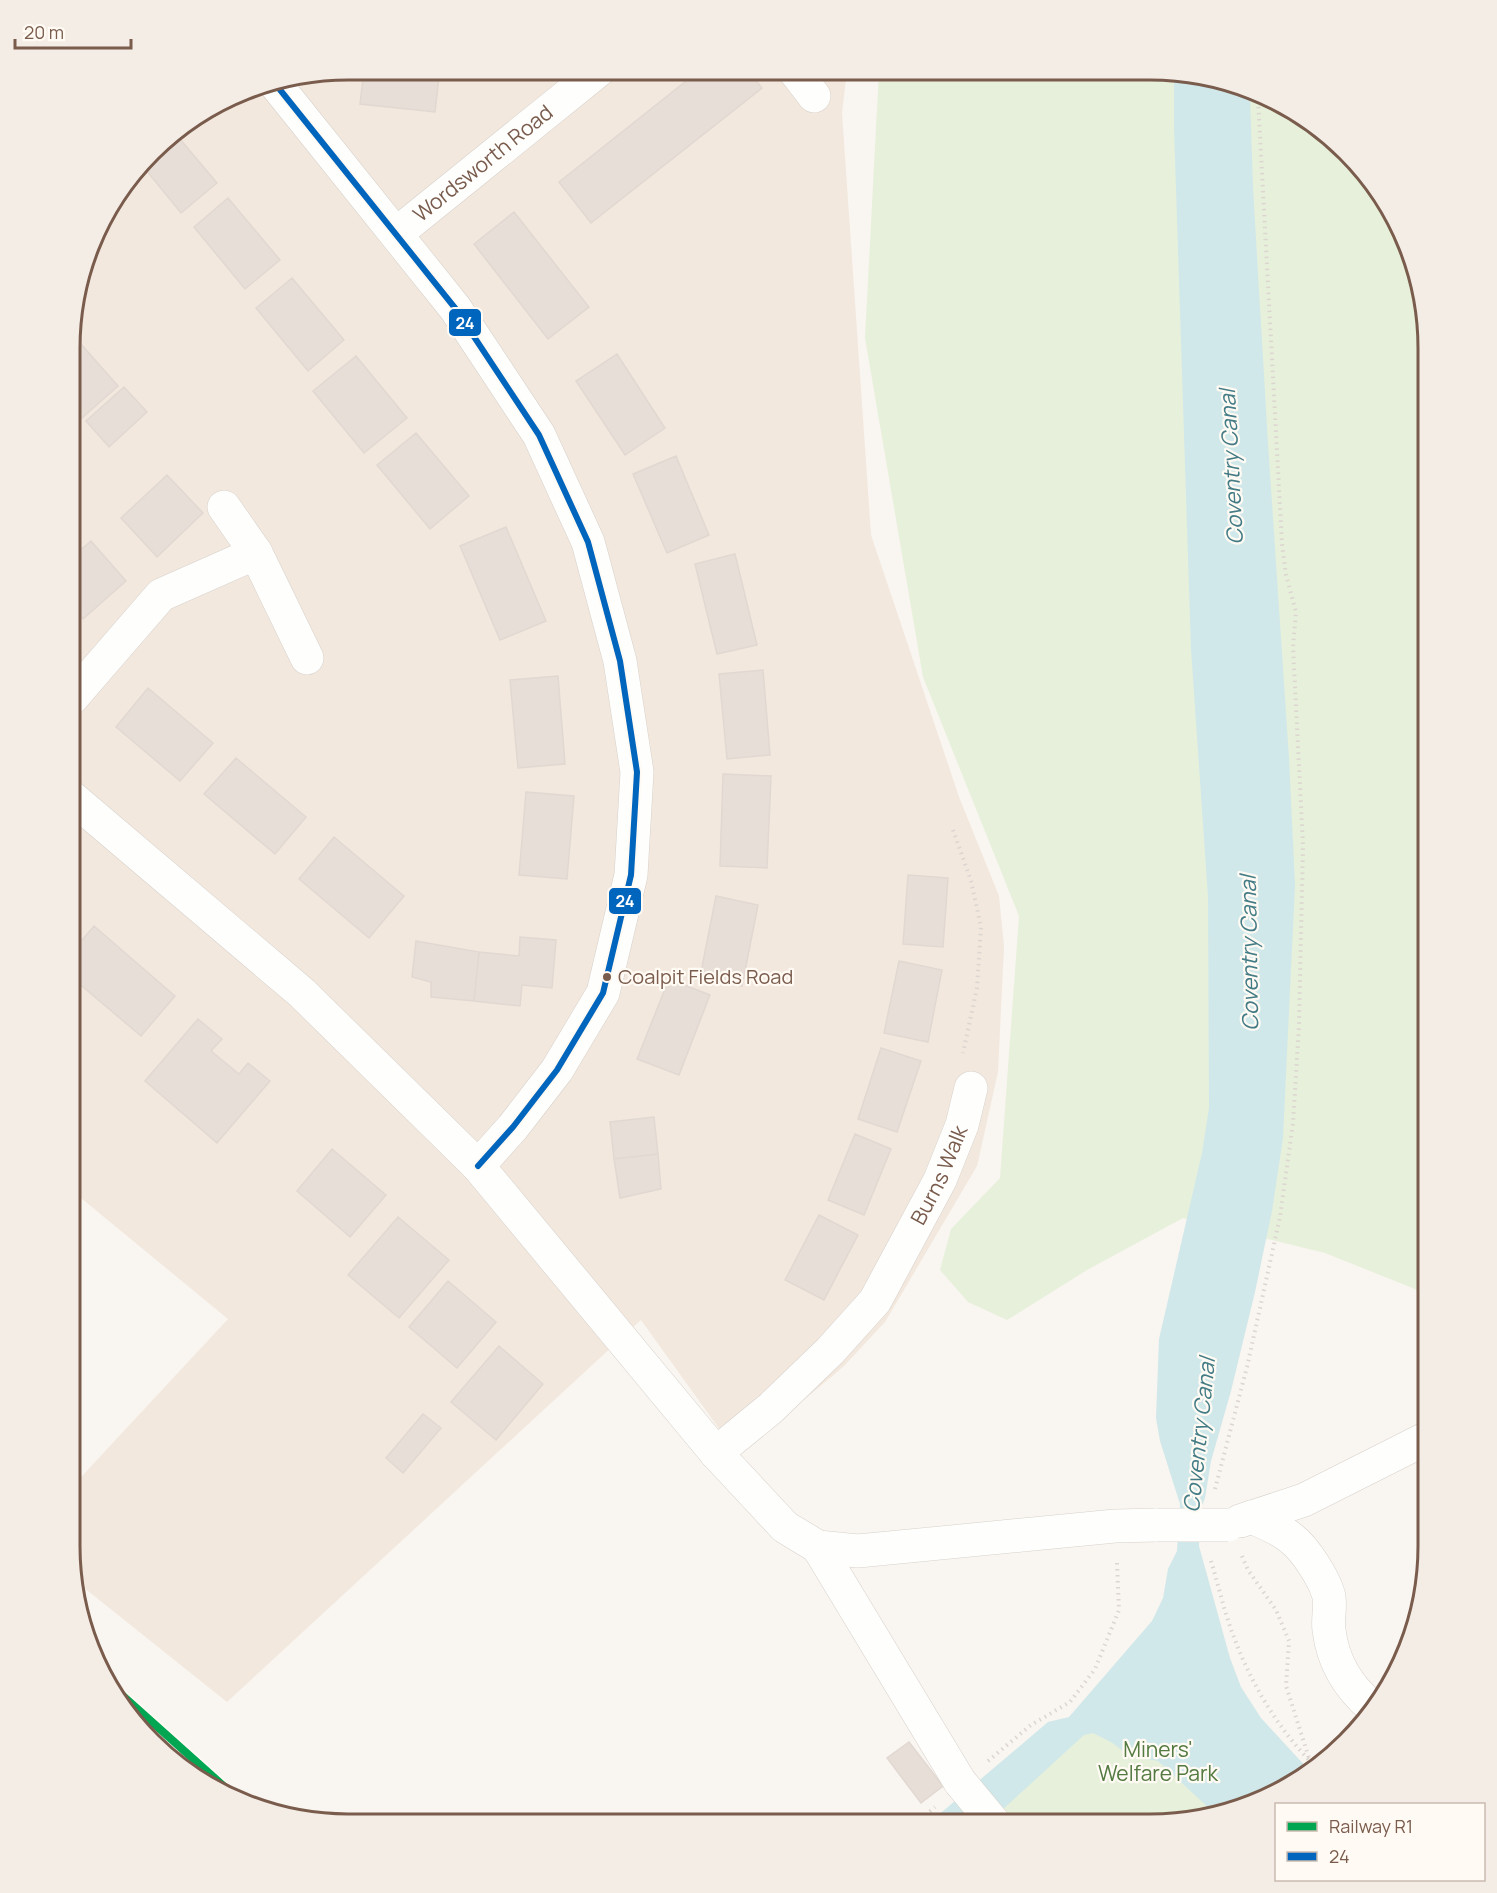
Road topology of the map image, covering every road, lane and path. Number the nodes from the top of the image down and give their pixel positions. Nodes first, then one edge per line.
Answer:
1 (587, 80) edge
2 (802, 80) edge
3 (279, 89) edge
4 (814, 96) dead end
5 (1258, 103) edge
6 (396, 234) junction
7 (224, 507) dead end
8 (256, 553) junction
9 (307, 658) dead end
10 (80, 689) edge
11 (80, 804) edge
12 (953, 830) dead end
13 (971, 1088) joint
14 (478, 1166) junction
15 (1418, 1443) edge
16 (716, 1453) junction
17 (1215, 1491) dead end
18 (1240, 1521) junction
19 (1115, 1526) junction
20 (818, 1547) junction
21 (1208, 1553) dead end
22 (1366, 1703) edge
23 (1310, 1760) edge
24 (1311, 1760) edge
25 (988, 1762) dead end
26 (937, 1806) dead end
27 (927, 1814) edge
28 (987, 1814) edge

1 - 6 street, Wordsworth Road
2 - 4 street
3 - 6 street
5 - 17 path
6 - 14 street
7 - 8 street
8 - 9 street
8 - 10 street
11 - 14 street
12 - 13 path
13 - 16 street, Burns Walk
14 - 16 street
15 - 18 street
16 - 20 street
18 - 19 street, bridge
18 - 22 street
18 - 24 path
19 - 20 street
19 - 25 path
20 - 28 street, bridge
21 - 23 path
26 - 27 path

